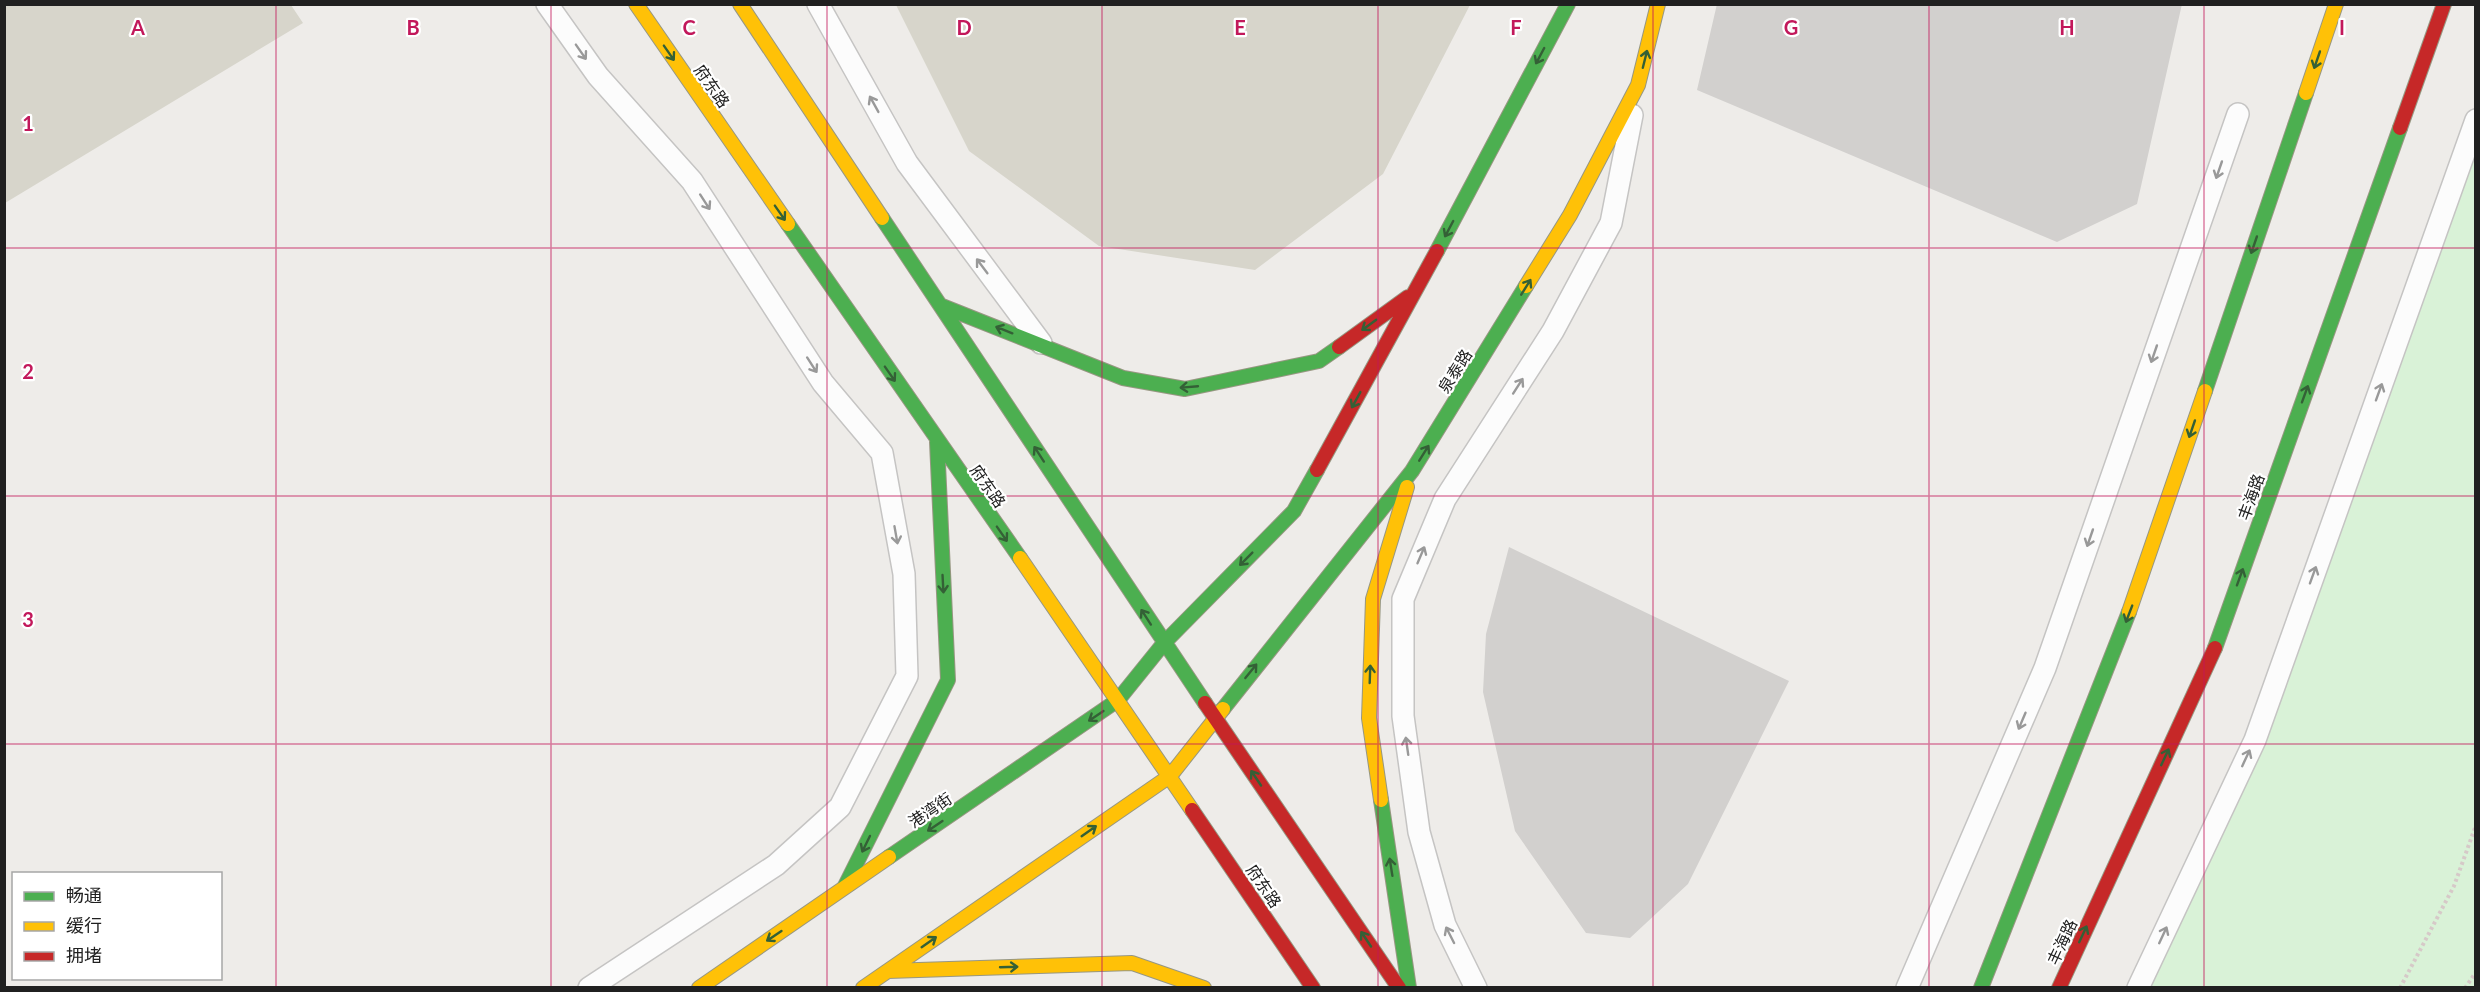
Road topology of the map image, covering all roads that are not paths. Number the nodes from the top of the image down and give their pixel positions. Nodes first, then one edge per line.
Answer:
1 (547, 4) edge
2 (636, 4) edge
3 (740, 4) edge
4 (818, 4) edge
5 (1568, 4) edge
6 (1658, 4) edge
7 (2336, 4) edge
8 (2444, 4) edge
9 (1638, 86) junction
10 (2238, 114) dead end
11 (2475, 120) edge
12 (1416, 291) junction
13 (942, 306) junction
14 (1043, 346) junction
15 (937, 442) junction
16 (1412, 471) junction
17 (1164, 643) junction
18 (1118, 700) junction
19 (1214, 717) junction
20 (1170, 776) junction
21 (844, 889) junction
22 (888, 971) junction
23 (589, 987) edge
24 (699, 987) edge
25 (863, 987) edge
26 (1204, 987) edge
27 (1313, 987) edge
28 (1399, 987) edge
29 (1409, 987) edge
30 (1476, 987) edge
31 (1907, 987) edge
32 (1981, 987) edge
33 (2059, 987) edge
34 (2138, 987) edge

1 -> 23 lane
2 -> 15 street, 府东路
3 - 13 street
14 -> 4 lane
5 -> 12 street
9 -> 6 street, 泉泰路
7 -> 32 street
33 -> 8 street, 丰海路
16 -> 9 street, 泉泰路
30 -> 9 lane
10 -> 31 lane
34 -> 11 lane
12 -> 14 street
12 -> 17 street
14 -> 13 street
17 -> 13 street
15 -> 18 street, 府东路
15 -> 21 street
19 -> 16 street, 泉泰路
29 -> 16 street
17 - 18 street, 港湾街
17 - 19 street
18 - 20 street, 府东路
18 -> 21 street, 港湾街
19 - 20 street
28 -> 19 street
22 -> 20 street
20 - 27 street, 府东路
21 -> 24 street, 港湾街
22 - 25 street
22 -> 26 street

